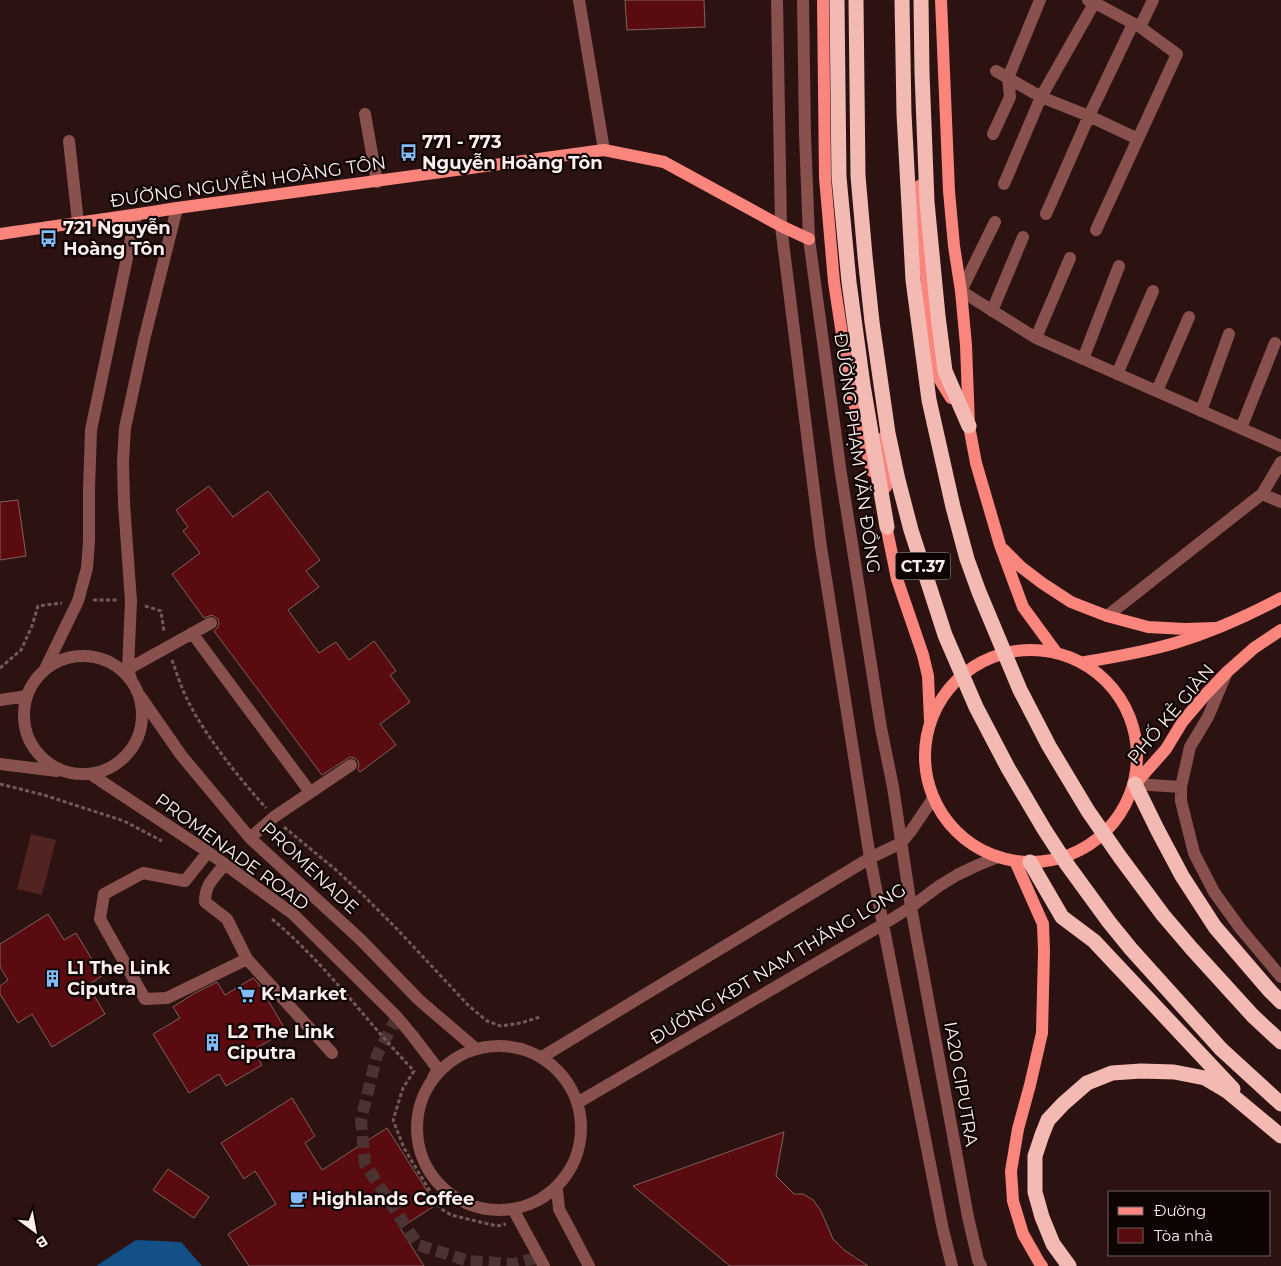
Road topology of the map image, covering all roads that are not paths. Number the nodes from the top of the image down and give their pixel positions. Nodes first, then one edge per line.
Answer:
1 (579, 0) edge
2 (777, 0) edge
3 (803, 0) edge
4 (823, 0) edge
5 (837, 0) edge
6 (849, 0) edge
7 (856, 0) edge
8 (902, 0) edge
9 (914, 0) edge
10 (921, 0) edge
11 (941, 0) edge
12 (1040, 0) edge
13 (1154, 0) edge
14 (1093, 1) edge
15 (1136, 26) junction
16 (996, 71) dead end
17 (1008, 78) junction
18 (1041, 97) junction
19 (365, 114) dead end
20 (1089, 116) junction
21 (993, 134) dead end
22 (1138, 139) junction
23 (69, 141) dead end
24 (604, 150) junction
25 (377, 182) junction
26 (1004, 184) dead end
27 (178, 208) junction
28 (1046, 214) dead end
29 (136, 215) junction
30 (78, 222) junction
31 (995, 222) dead end
32 (781, 226) junction
33 (1096, 230) dead end
34 (0, 234) edge
35 (1022, 237) dead end
36 (809, 239) junction
37 (1070, 258) dead end
38 (1119, 266) dead end
39 (961, 291) junction
40 (1153, 291) dead end
41 (992, 311) junction
42 (1189, 317) dead end
43 (1229, 334) dead end
44 (1036, 338) junction
45 (1275, 343) dead end
46 (1083, 359) junction
47 (1117, 374) junction
48 (1156, 391) junction
49 (1201, 411) junction
50 (969, 426) junction
51 (1241, 428) junction
52 (1281, 446) edge
53 (1281, 462) edge
54 (1262, 494) junction
55 (1281, 502) edge
56 (887, 527) junction
57 (1000, 545) junction
58 (1281, 598) edge
59 (1107, 616) junction
60 (211, 623) dead end
61 (1216, 628) junction
62 (1281, 630) edge
63 (192, 634) junction
64 (1056, 652) junction
65 (1085, 662) junction
66 (44, 671) junction
67 (1227, 672) junction
68 (130, 674) junction
69 (27, 696) junction
70 (140, 696) junction
71 (0, 700) edge
72 (930, 721) junction
73 (0, 764) edge
74 (351, 765) dead end
75 (65, 772) junction
76 (92, 775) junction
77 (1135, 784) junction
78 (1181, 787) junction
79 (310, 792) junction
80 (932, 800) junction
81 (250, 838) junction
82 (901, 843) junction
83 (208, 852) junction
84 (998, 857) junction
85 (870, 858) junction
86 (1023, 862) junction
87 (224, 865) junction
88 (911, 907) junction
89 (882, 925) junction
90 (247, 959) junction
91 (1281, 977) edge
92 (1281, 1002) edge
93 (1281, 1042) edge
94 (475, 1048) junction
95 (332, 1053) dead end
96 (542, 1057) junction
97 (432, 1080) junction
98 (577, 1103) junction
99 (1281, 1104) edge
100 (1260, 1118) junction
101 (1281, 1136) edge
102 (557, 1189) junction
103 (513, 1208) junction
104 (544, 1266) edge
105 (589, 1266) edge
106 (952, 1266) edge
107 (981, 1266) edge
108 (1042, 1266) edge
109 (1070, 1266) edge

1 - 24 street
2 - 32 street
3 - 36 street, ĐƯỜNG PHẠM VĂN ĐỒNG
4 - 56 main road, ĐƯỜNG PHẠM VĂN ĐỒNG
5 - 56 highway
6 - 56 main road, ĐƯỜNG PHẠM VĂN ĐỒNG
7 - 99 highway, CT.37, bridge
8 - 93 highway, CT.37, bridge
9 - 50 main road
10 - 50 highway
11 - 39 main road
12 - 17 street
13 - 15 street
14 - 15 street
14 - 18 street
15 - 20 street
15 - 22 street
16 - 17 street
17 - 18 street
17 - 21 street
18 - 20 street
18 - 26 street
19 - 25 street
20 - 22 street
20 - 28 street
22 - 33 street
23 - 30 street
24 - 25 main road, ĐƯỜNG NGUYỄN HOÀNG TÔN
24 - 32 main road, ĐƯỜNG NGUYỄN HOÀNG TÔN
25 - 27 main road, ĐƯỜNG NGUYỄN HOÀNG TÔN
27 - 29 main road, ĐƯỜNG NGUYỄN HOÀNG TÔN
27 - 68 street
29 - 30 main road, ĐƯỜNG NGUYỄN HOÀNG TÔN
29 - 66 street
30 - 34 main road, ĐƯỜNG NGUYỄN HOÀNG TÔN
31 - 39 street
32 - 36 main road, ĐƯỜNG NGUYỄN HOÀNG TÔN
32 - 85 street
35 - 41 street
36 - 82 street, ĐƯỜNG PHẠM VĂN ĐỒNG
37 - 44 street
38 - 46 street
39 - 41 street
39 - 50 main road
40 - 47 street
41 - 44 street
42 - 48 street
43 - 49 street
44 - 46 street
45 - 51 street
46 - 47 street
47 - 48 street
48 - 49 street
49 - 51 street
50 - 57 main road
51 - 52 street
53 - 54 street
54 - 55 street
54 - 59 street
56 - 72 main road, ĐƯỜNG PHẠM VĂN ĐỒNG
57 - 59 main road
57 - 64 main road
58 - 61 main road, PHỐ KẺ GIÀN
59 - 61 main road
60 - 63 street
61 - 65 main road, PHỐ KẺ GIÀN
62 - 67 main road, PHỐ KẺ GIÀN
63 - 68 street
63 - 79 street
64 - 65 main road
64 - 72 main road
65 - 77 main road
66 - 68 street
66 - 69 street
67 - 77 main road, PHỐ KẺ GIÀN
67 - 78 street
68 - 70 street
69 - 71 street
69 - 75 street
70 - 76 street
70 - 81 street, PROMENADE
72 - 80 main road
73 - 75 street
74 - 79 street
75 - 76 street
76 - 83 street, PROMENADE ROAD
77 - 78 street
77 - 86 main road
77 - 92 highway
78 - 91 street
79 - 81 street
80 - 82 street
80 - 84 main road
81 - 94 street, PROMENADE
82 - 85 street
82 - 88 street, ĐƯỜNG PHẠM VĂN ĐỒNG
83 - 87 street, PROMENADE ROAD
83 - 90 street
84 - 86 main road
84 - 88 street, ĐƯỜNG KĐT NAM THĂNG LONG
85 - 89 street
85 - 96 street
86 - 100 highway
86 - 108 main road
87 - 90 street
87 - 97 street, PROMENADE ROAD
88 - 89 street, ĐƯỜNG KĐT NAM THĂNG LONG
88 - 107 street, IA20 CIPUTRA
89 - 98 street, ĐƯỜNG KĐT NAM THĂNG LONG
89 - 106 street
90 - 95 street
94 - 96 street
94 - 97 street
96 - 98 street
97 - 103 street
98 - 102 street
100 - 101 highway
100 - 109 highway
102 - 103 street
102 - 105 street
103 - 104 street

